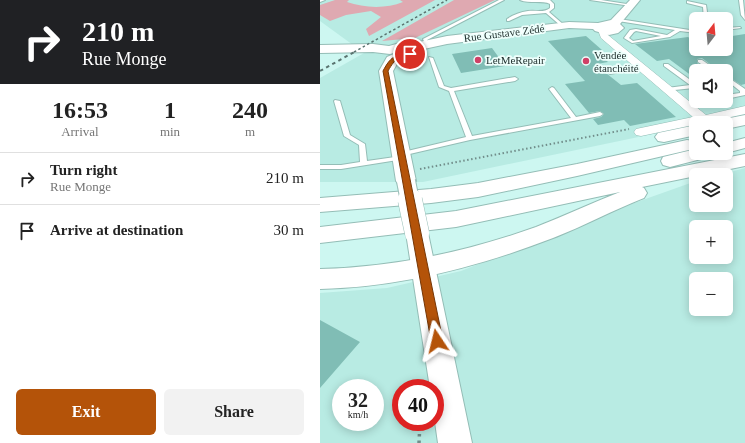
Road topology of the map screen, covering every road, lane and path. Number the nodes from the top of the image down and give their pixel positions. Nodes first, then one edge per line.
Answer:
1 (323, 0) edge
2 (502, 0) edge
3 (522, 0) edge
4 (592, 0) edge
5 (741, 0) edge
6 (320, 1) edge
7 (547, 1) edge
8 (688, 2) dead end
9 (633, 3) edge
10 (547, 12) junction
11 (705, 12) edge
12 (745, 19) edge
13 (508, 20) dead end
14 (562, 26) junction
15 (609, 28) junction
16 (733, 28) edge
17 (739, 28) dead end
18 (678, 30) junction
19 (689, 31) edge
20 (668, 36) junction
21 (427, 44) junction
22 (320, 49) edge
23 (393, 53) junction
24 (431, 58) dead end
25 (700, 61) dead end
26 (704, 64) edge
27 (666, 65) dead end
28 (640, 67) junction
29 (610, 72) dead end
30 (515, 79) dead end
31 (689, 82) edge
32 (733, 83) edge
33 (689, 87) edge
34 (552, 89) dead end
35 (451, 90) junction
36 (667, 90) junction
37 (733, 96) edge
38 (337, 101) dead end
39 (745, 110) edge
40 (600, 114) dead end
41 (691, 116) edge
42 (727, 116) edge
43 (575, 119) junction
44 (745, 120) edge
45 (733, 123) edge
46 (689, 126) edge
47 (689, 127) edge
48 (641, 132) joint
49 (745, 132) edge
50 (733, 135) edge
51 (470, 138) junction
52 (745, 143) edge
53 (689, 145) edge
54 (733, 151) edge
55 (689, 156) edge
56 (733, 158) edge
57 (716, 160) edge
58 (717, 160) edge
59 (745, 160) edge
60 (364, 163) junction
61 (403, 166) junction
62 (320, 167) edge
63 (374, 201) junction
64 (320, 205) edge
65 (320, 220) edge
66 (320, 235) edge
67 (424, 268) junction
68 (320, 279) edge
69 (419, 431) edge
70 (418, 443) edge
71 (455, 443) edge

1 - 6 lane
2 - 21 lane
3 - 7 lane
4 - 9 lane
5 - 12 lane
7 - 10 lane
8 - 11 lane
9 - 15 main road
10 - 13 lane
10 - 14 lane
14 - 15 main road, Rue Gustave Zédé
14 - 21 main road, Rue Gustave Zédé
15 - 18 lane
15 - 28 street
16 - 17 lane
18 - 19 lane
18 - 20 lane
20 - 20 lane
21 - 23 main road, Rue Gustave Zédé
22 - 23 main road
23 - 61 main road
24 - 35 lane
25 - 26 lane
27 - 31 lane
28 - 29 lane
28 - 36 street
30 - 35 lane
32 - 37 lane
33 - 36 lane
34 - 43 lane
35 - 51 lane
36 - 41 street
38 - 60 lane
39 - 42 street
40 - 43 lane
43 - 51 lane
44 - 45 main road
46 - 48 street
47 - 63 main road
48 - 61 path
49 - 50 main road
51 - 61 lane
52 - 54 main road
53 - 63 main road
55 - 65 main road
56 - 59 main road
57 - 66 main road
58 - 67 main road
60 - 61 lane
60 - 62 lane
61 - 67 main road, bridge
63 - 64 main road
67 - 68 main road
67 - 71 main road
69 - 70 path

